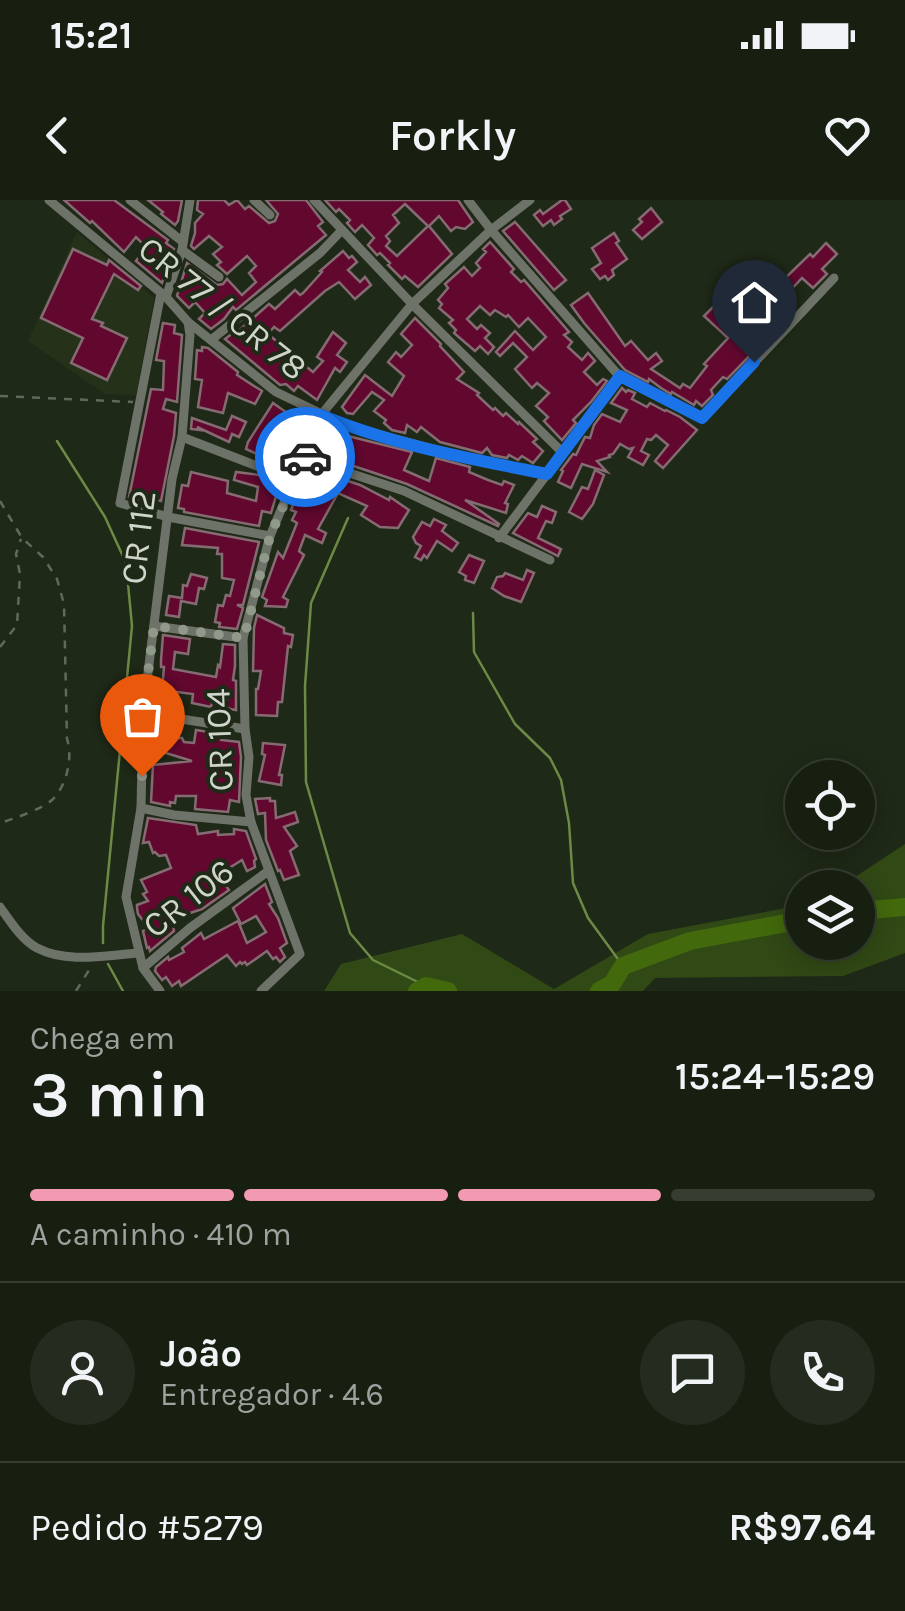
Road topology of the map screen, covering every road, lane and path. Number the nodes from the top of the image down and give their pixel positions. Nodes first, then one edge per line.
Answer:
1 (49, 200) edge
2 (130, 200) edge
3 (190, 200) edge
4 (254, 200) edge
5 (314, 200) edge
6 (468, 200) edge
7 (530, 200) edge
8 (270, 214) dead end
9 (342, 230) junction
10 (490, 230) junction
11 (183, 246) junction
12 (219, 277) dead end
13 (834, 278) dead end
14 (163, 295) junction
15 (412, 304) junction
16 (188, 322) junction
17 (211, 340) junction
18 (620, 376) junction
19 (0, 396) edge
20 (139, 403) junction
21 (321, 415) junction
22 (182, 437) junction
23 (563, 453) junction
24 (304, 458) junction
25 (547, 474) junction
26 (293, 480) junction
27 (0, 501) edge
28 (168, 517) junction
29 (270, 536) junction
30 (22, 538) junction
31 (499, 538) junction
32 (550, 560) dead end
33 (154, 626) junction
34 (244, 638) junction
35 (0, 647) edge
36 (143, 713) junction
37 (244, 730) junction
38 (141, 808) junction
39 (251, 822) junction
40 (0, 823) edge
41 (268, 872) junction
42 (0, 907) edge
43 (139, 953) junction
44 (97, 956) junction
45 (142, 968) junction
46 (79, 990) edge
47 (160, 991) edge
48 (261, 991) edge

1 - 14 street, CR 77 / CR 78
2 - 11 street
3 - 11 street
4 - 8 street
5 - 9 street
6 - 10 street
7 - 10 street, CR 104
9 - 15 street
9 - 17 street
10 - 15 street, CR 104
10 - 18 street
11 - 12 street
11 - 14 street
13 - 18 street
14 - 16 street, CR 77 / CR 78
14 - 20 street
15 - 21 street, CR 104
15 - 23 street
16 - 17 street, CR 77 / CR 78
16 - 22 street, CR 112
17 - 21 street, CR 77 / CR 78
18 - 23 street
19 - 20 path
20 - 28 street
21 - 24 street, CR 104
21 - 25 street, CR 77 / CR 78
22 - 26 street
22 - 28 street, CR 112
23 - 25 street
24 - 26 street, CR 104
24 - 31 street
25 - 31 street
26 - 29 street, CR 104
27 - 30 path
28 - 29 street
28 - 33 street, CR 112
29 - 34 street, CR 104
30 - 35 path
30 - 40 path
31 - 32 street
33 - 34 street
33 - 36 street, CR 112
34 - 37 street, CR 104
36 - 37 street
36 - 38 street, CR 112
37 - 39 street, CR 104
38 - 39 street
38 - 43 street, CR 112
39 - 41 street, CR 104
41 - 45 street, CR 106
41 - 48 street, CR 104
42 - 44 street
43 - 44 street
43 - 45 street, CR 112
44 - 46 path
45 - 47 street, CR 112

